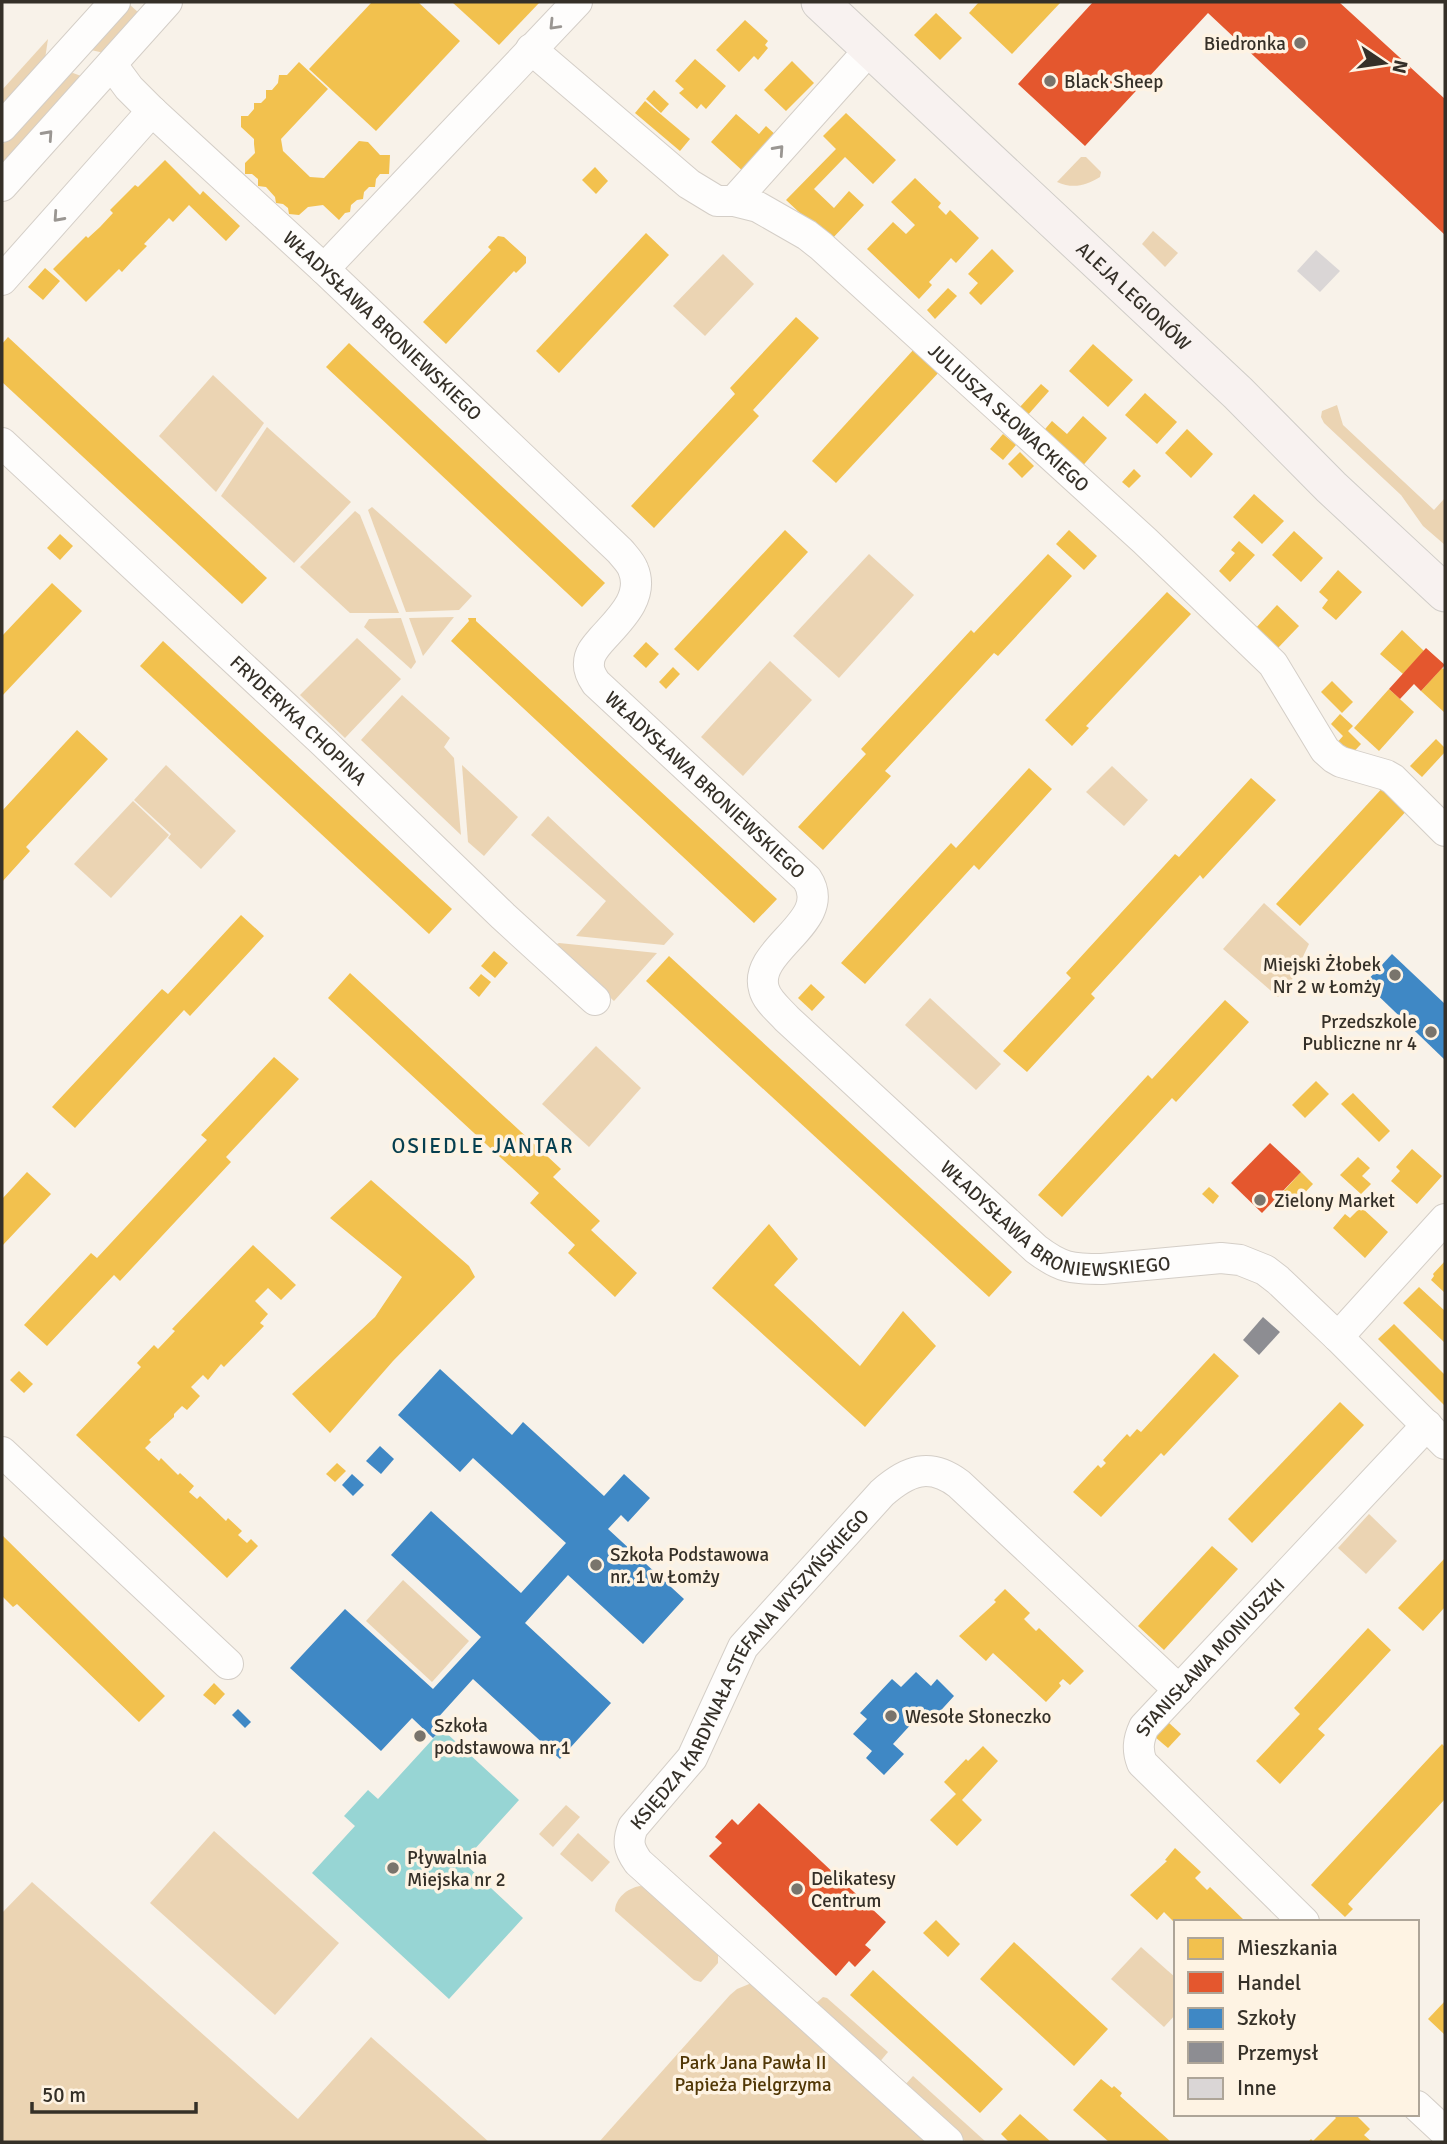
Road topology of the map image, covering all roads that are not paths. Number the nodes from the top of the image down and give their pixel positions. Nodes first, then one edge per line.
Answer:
1 (115, 2) edge
2 (167, 2) edge
3 (577, 2) edge
4 (820, 2) edge
5 (870, 48) junction
6 (531, 49) junction
7 (112, 65) junction
8 (152, 111) junction
9 (2, 127) edge
10 (2, 186) edge
11 (734, 201) junction
12 (324, 269) junction
13 (2, 280) edge
14 (2, 443) edge
15 (1445, 593) edge
16 (1445, 831) edge
17 (595, 1000) dead end
18 (1445, 1219) edge
19 (1338, 1337) junction
20 (1436, 1435) edge
21 (2, 1452) edge
22 (228, 1664) dead end
23 (1179, 1690) junction
24 (1302, 1920) edge
25 (1419, 2108) edge
26 (1445, 2132) edge
27 (948, 2142) edge

1 - 9 street
2 - 7 street
3 -> 6 street
4 - 5 main road, ALEJA LEGIONÓW
11 -> 5 street
5 - 15 main road, ALEJA LEGIONÓW
6 - 11 street, JULIUSZA SŁOWACKIEGO
6 - 12 street
7 - 8 street, WŁADYSŁAWA BRONIEWSKIEGO
10 -> 7 street
8 - 12 street, WŁADYSŁAWA BRONIEWSKIEGO
8 -> 13 street
11 - 16 street, JULIUSZA SŁOWACKIEGO
12 - 19 street, WŁADYSŁAWA BRONIEWSKIEGO
14 - 17 street, FRYDERYKA CHOPINA
18 - 19 street
19 - 20 street, WŁADYSŁAWA BRONIEWSKIEGO
20 - 23 street, STANISŁAWA MONIUSZKI
21 - 22 street
23 - 24 street, STANISŁAWA MONIUSZKI
23 - 27 street, KSIĘDZA KARDYNAŁA STEFANA WYSZYŃSKIEGO
25 - 26 street

